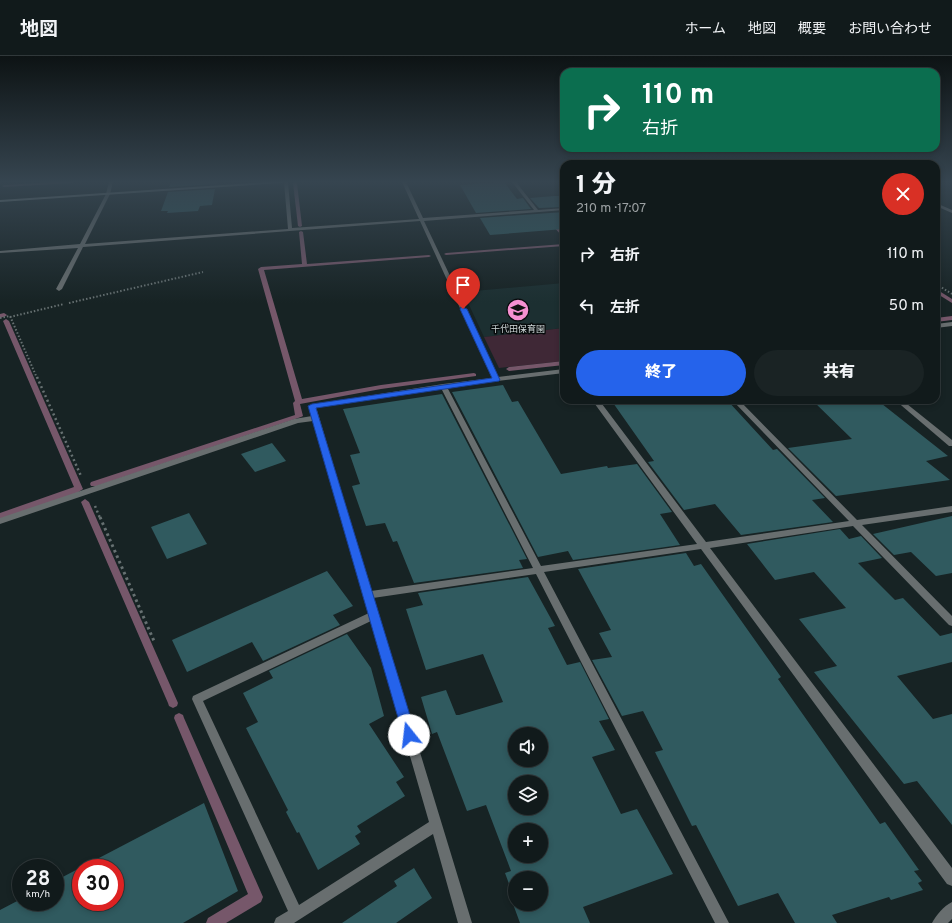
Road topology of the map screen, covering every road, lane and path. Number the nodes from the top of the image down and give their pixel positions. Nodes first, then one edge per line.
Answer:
1 (93, 222) edge
2 (289, 222) edge
3 (390, 222) edge
4 (423, 222) edge
5 (290, 230) junction
6 (81, 246) junction
7 (0, 252) edge
8 (203, 272) dead end
9 (940, 286) edge
10 (59, 289) dead end
11 (952, 294) edge
12 (10, 317) dead end
13 (952, 324) edge
14 (940, 326) edge
15 (560, 372) edge
16 (496, 380) junction
17 (443, 386) junction
18 (598, 404) edge
19 (739, 404) edge
20 (903, 404) edge
21 (316, 418) junction
22 (952, 444) edge
23 (952, 509) edge
24 (0, 520) edge
25 (857, 523) junction
26 (703, 546) junction
27 (538, 570) junction
28 (368, 595) junction
29 (374, 615) junction
30 (952, 622) edge
31 (436, 825) junction
32 (952, 879) edge
33 (952, 909) edge
34 (296, 914) junction
35 (281, 923) edge
36 (465, 923) edge
37 (722, 923) edge
38 (939, 923) edge

1 - 6 street
2 - 5 street
3 - 5 street
4 - 16 street
5 - 6 street
6 - 7 street
6 - 10 street
8 - 12 path
9 - 11 path
13 - 14 street
15 - 16 street
16 - 17 street
17 - 21 street
17 - 27 street
18 - 26 street
19 - 25 street
20 - 22 street
21 - 24 street
21 - 28 street
23 - 25 street
25 - 26 street
25 - 30 street
26 - 27 street
26 - 32 street
27 - 28 street
27 - 37 street
28 - 29 street
29 - 31 street
29 - 34 street
31 - 34 street
31 - 36 street
33 - 38 street
34 - 35 street

